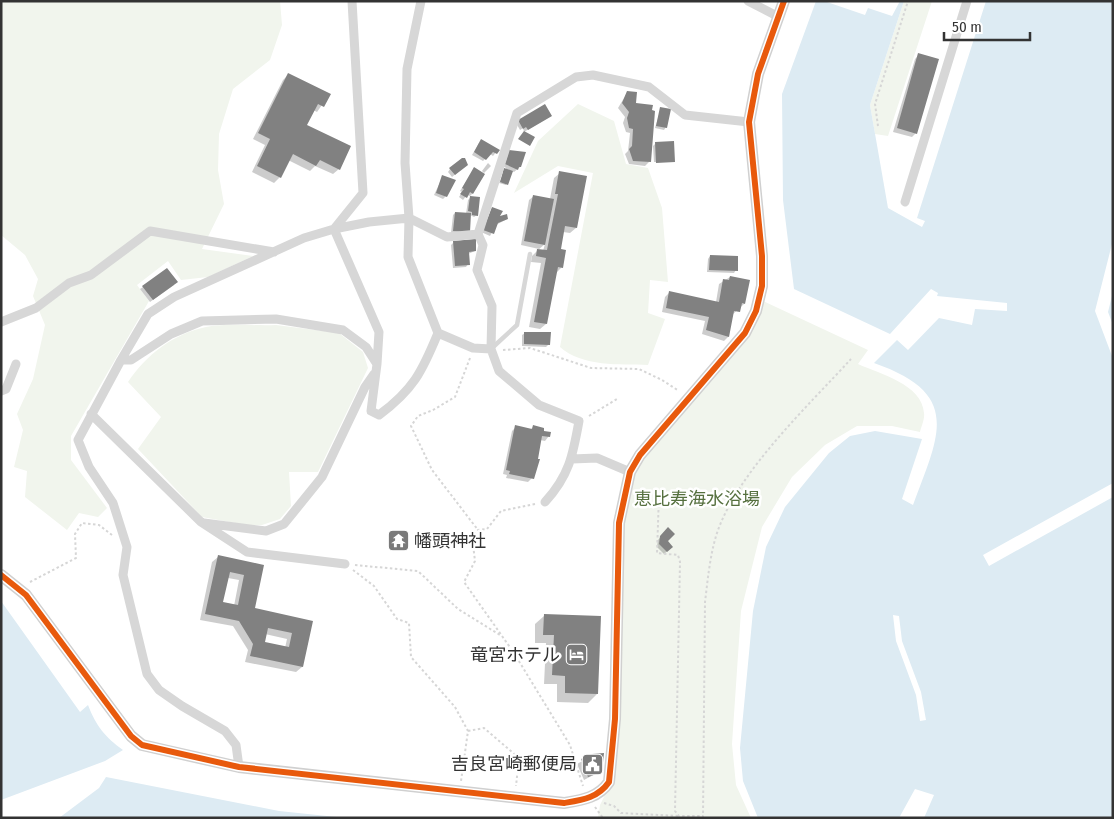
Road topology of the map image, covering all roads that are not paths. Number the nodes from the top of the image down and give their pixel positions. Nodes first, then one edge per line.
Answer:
1 (352, 1) edge
2 (421, 1) edge
3 (748, 1) edge
4 (784, 1) edge
5 (967, 1) edge
6 (778, 16) junction
7 (749, 122) junction
8 (904, 202) dead end
9 (409, 218) junction
10 (334, 229) junction
11 (478, 234) junction
12 (274, 252) junction
13 (530, 254) dead end
14 (1, 322) edge
15 (438, 333) junction
16 (492, 352) junction
17 (120, 360) junction
18 (16, 364) dead end
19 (376, 368) junction
20 (1, 391) edge
21 (91, 414) junction
22 (572, 459) junction
23 (630, 472) junction
24 (545, 502) road end
25 (201, 522) junction
26 (345, 564) road end
27 (1, 575) edge
28 (239, 767) junction

1 - 10 street
2 - 9 street
3 - 6 street
4 - 6 street
5 - 8 street
6 - 7 street
7 - 11 street
7 - 23 street
9 - 10 street
9 - 11 street
9 - 15 street
10 - 12 street
10 - 19 street
11 - 16 street
12 - 14 street
12 - 17 street
13 - 16 lane
15 - 16 street
15 - 19 street
16 - 22 street
17 - 19 street
17 - 21 street
18 - 20 street
19 - 25 street
21 - 25 street
21 - 28 street
22 - 23 street
22 - 24 street
23 - 28 street
25 - 26 street
27 - 28 street

